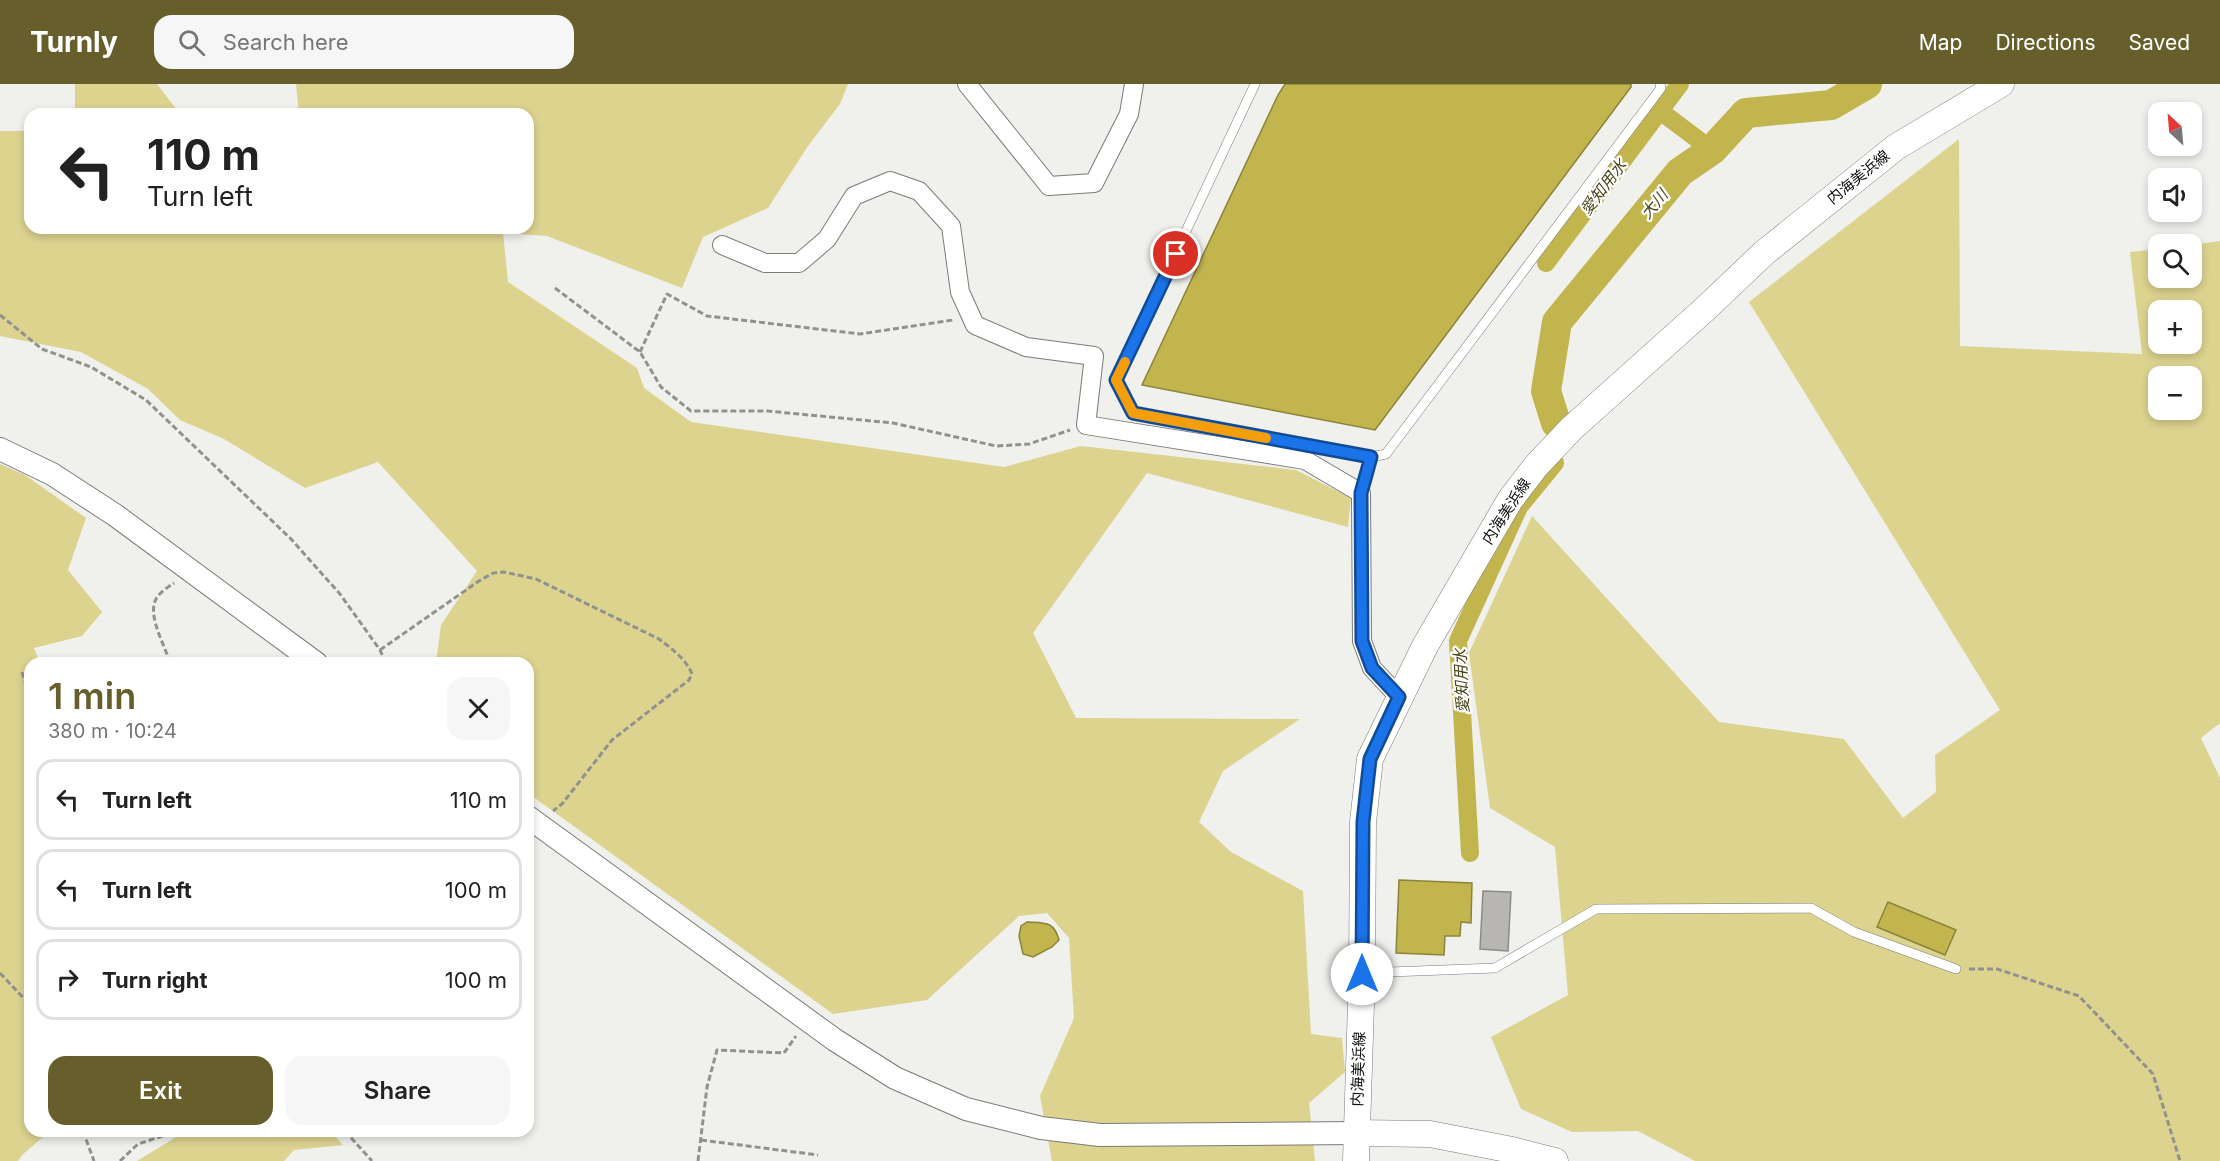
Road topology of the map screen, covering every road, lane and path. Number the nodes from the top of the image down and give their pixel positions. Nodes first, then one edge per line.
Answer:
1 (967, 84) edge
2 (1134, 84) edge
3 (1255, 84) edge
4 (1660, 84) edge
5 (2001, 84) edge
6 (722, 245) dead end
7 (555, 288) dead end
8 (0, 315) edge
9 (975, 325) junction
10 (640, 352) junction
11 (1086, 425) junction
12 (0, 449) edge
13 (1371, 457) junction
14 (1361, 493) junction
15 (188, 569) junction
16 (380, 650) junction
17 (169, 657) edge
18 (308, 657) edge
19 (383, 657) edge
20 (22, 672) dead end
21 (24, 678) edge
22 (1399, 697) junction
23 (534, 821) edge
24 (1956, 969) joint
25 (0, 973) edge
26 (1362, 974) junction
27 (24, 999) edge
28 (807, 1020) junction
29 (1356, 1132) junction
30 (85, 1137) edge
31 (160, 1137) edge
32 (350, 1137) edge
33 (700, 1140) junction
34 (818, 1155) dead end
35 (94, 1161) edge
36 (120, 1161) edge
37 (372, 1161) edge
38 (698, 1161) edge
39 (1356, 1161) edge
40 (1555, 1161) edge
41 (2180, 1161) edge

1 - 2 street
3 - 13 lane
4 - 13 lane
5 - 22 main road, 内海美浜線
6 - 9 street
7 - 10 path
8 - 16 path
9 - 10 path
9 - 11 street
10 - 11 path
11 - 14 street
12 - 15 street
13 - 14 lane
14 - 22 street
15 - 17 path
15 - 18 street
16 - 19 path
16 - 23 path
20 - 21 path
22 - 26 main road, 内海美浜線
23 - 28 street
24 - 26 lane
24 - 41 path
25 - 27 path
26 - 29 main road, 内海美浜線
28 - 29 street
28 - 33 path
29 - 39 main road, 内海美浜線
29 - 40 main road
30 - 35 path
31 - 36 path
32 - 37 path
33 - 34 path
33 - 38 path

